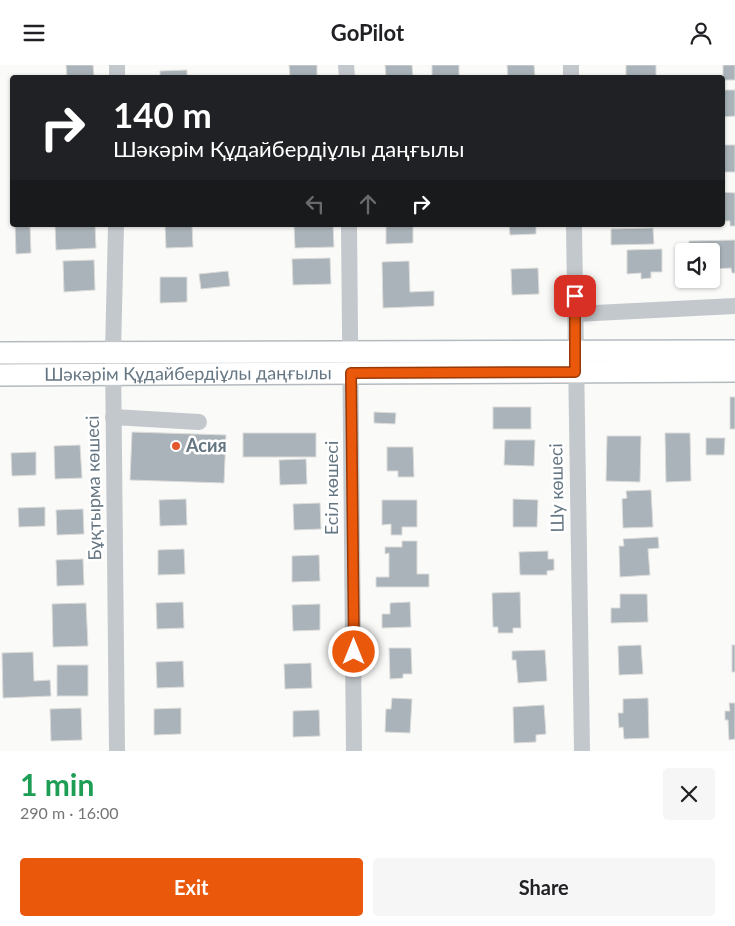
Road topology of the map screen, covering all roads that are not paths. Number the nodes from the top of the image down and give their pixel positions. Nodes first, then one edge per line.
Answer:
1 (116, 227) edge
2 (350, 227) edge
3 (574, 227) edge
4 (735, 306) edge
5 (575, 314) junction
6 (735, 351) edge
7 (0, 353) edge
8 (576, 362) junction
9 (352, 363) junction
10 (113, 364) junction
11 (735, 371) edge
12 (0, 375) edge
13 (114, 417) junction
14 (199, 422) dead end
15 (117, 751) edge
16 (354, 751) edge
17 (582, 751) edge

1 - 10 street, Бұқтырма көшесі
2 - 9 street, Есіл көшесі
3 - 5 street, Шу көшесі
4 - 5 street
5 - 8 street, Шу көшесі
6 - 8 main road, Шәкәрім Құдайбердіұлы даңғылы
7 - 10 main road, Шәкәрім Құдайбердіұлы даңғылы
8 - 9 main road, Шәкәрім Құдайбердіұлы даңғылы
8 - 11 main road, Шәкәрім Құдайбердіұлы даңғылы
8 - 17 street, Шу көшесі
9 - 10 main road, Шәкәрім Құдайбердіұлы даңғылы
9 - 16 street, Есіл көшесі
10 - 12 main road, Шәкәрім Құдайбердіұлы даңғылы
10 - 13 street, Бұқтырма көшесі
13 - 14 street
13 - 15 street, Бұқтырма көшесі

